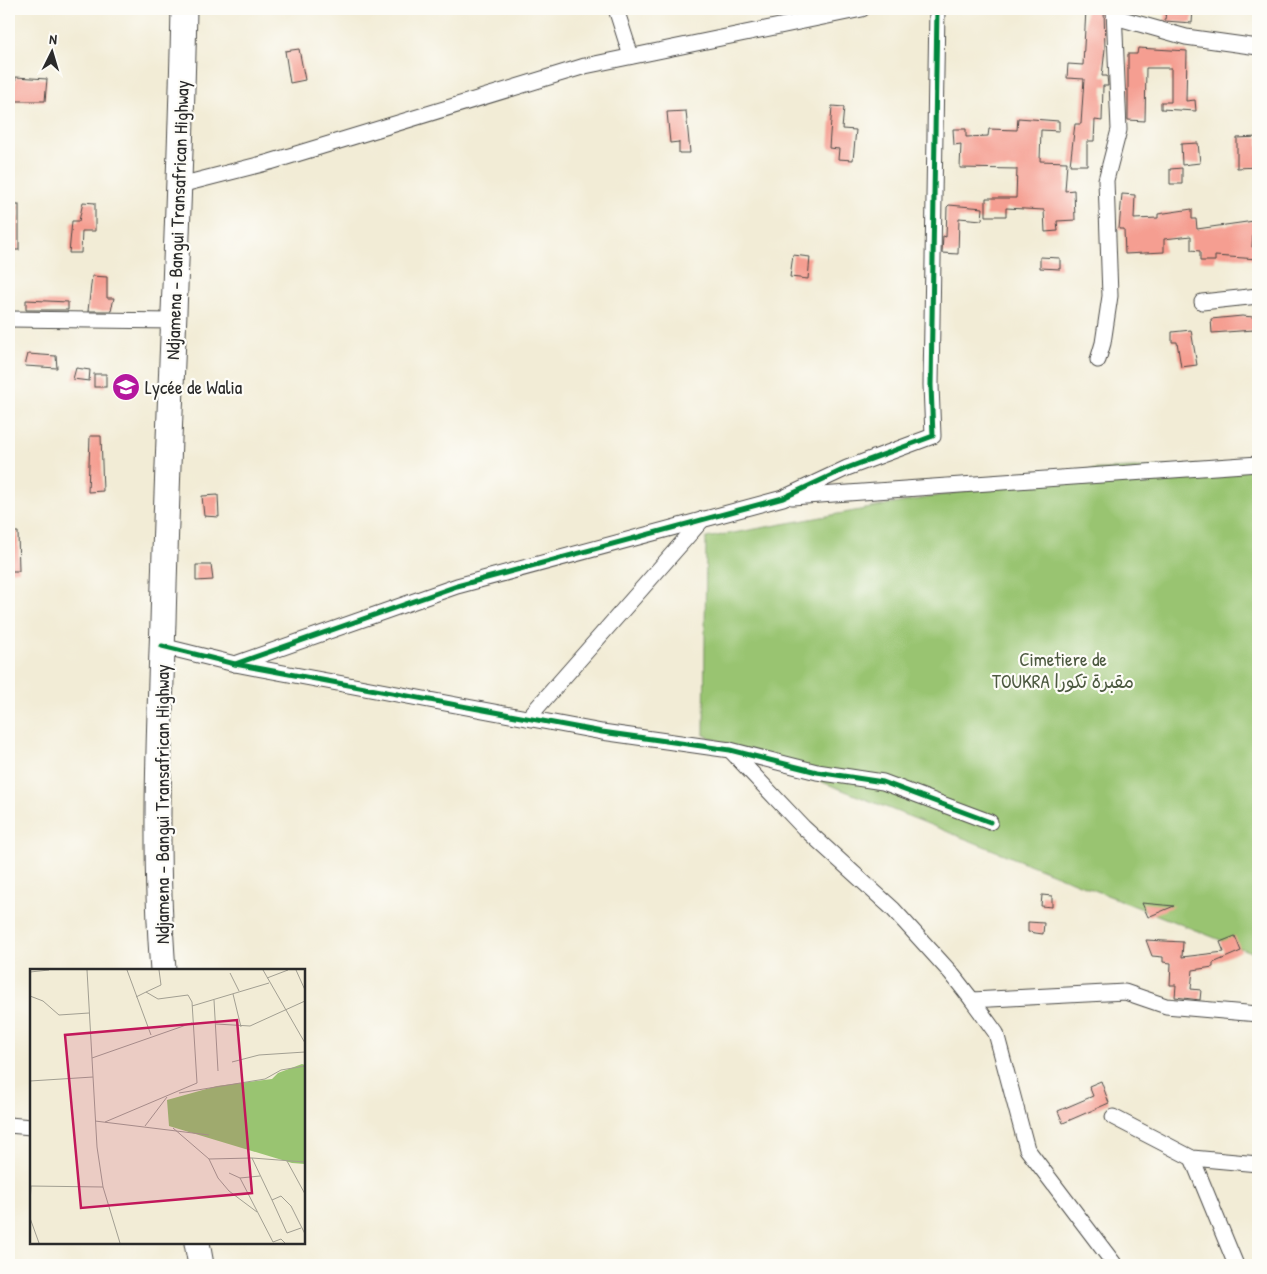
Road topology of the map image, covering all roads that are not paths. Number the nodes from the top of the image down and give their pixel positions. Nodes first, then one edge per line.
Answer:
1 (184, 9) edge
2 (616, 9) edge
3 (862, 9) edge
4 (937, 9) edge
5 (1115, 13) edge
6 (1258, 46) edge
7 (631, 56) junction
8 (180, 185) junction
9 (1258, 296) edge
10 (1202, 302) dead end
11 (9, 319) edge
12 (174, 321) junction
13 (1098, 360) dead end
14 (1258, 464) edge
15 (783, 498) junction
16 (703, 519) junction
17 (162, 646) junction
18 (235, 664) junction
19 (528, 718) junction
20 (730, 750) junction
21 (990, 822) dead end
22 (163, 969) edge
23 (972, 1000) junction
24 (1258, 1014) edge
25 (1112, 1117) dead end
26 (9, 1125) edge
27 (30, 1127) edge
28 (1192, 1158) junction
29 (1258, 1164) edge
30 (197, 1244) edge
31 (201, 1265) edge
32 (1114, 1265) edge
33 (1236, 1265) edge

1 - 8 highway, Ndjamena - Bangui Transafrican Highway
2 - 7 street
3 - 7 street
4 - 15 street
5 - 6 street
5 - 13 street
7 - 8 street
8 - 12 highway, Ndjamena - Bangui Transafrican Highway
9 - 10 street
11 - 12 street
12 - 17 highway, Ndjamena - Bangui Transafrican Highway
14 - 15 street
15 - 16 street
16 - 18 street
16 - 19 street
17 - 18 street
17 - 22 highway, Ndjamena - Bangui Transafrican Highway
18 - 19 street
19 - 20 street
20 - 21 street
20 - 23 street
23 - 24 street
23 - 32 street
25 - 28 street
26 - 27 street
28 - 29 street
28 - 33 street
30 - 31 highway

